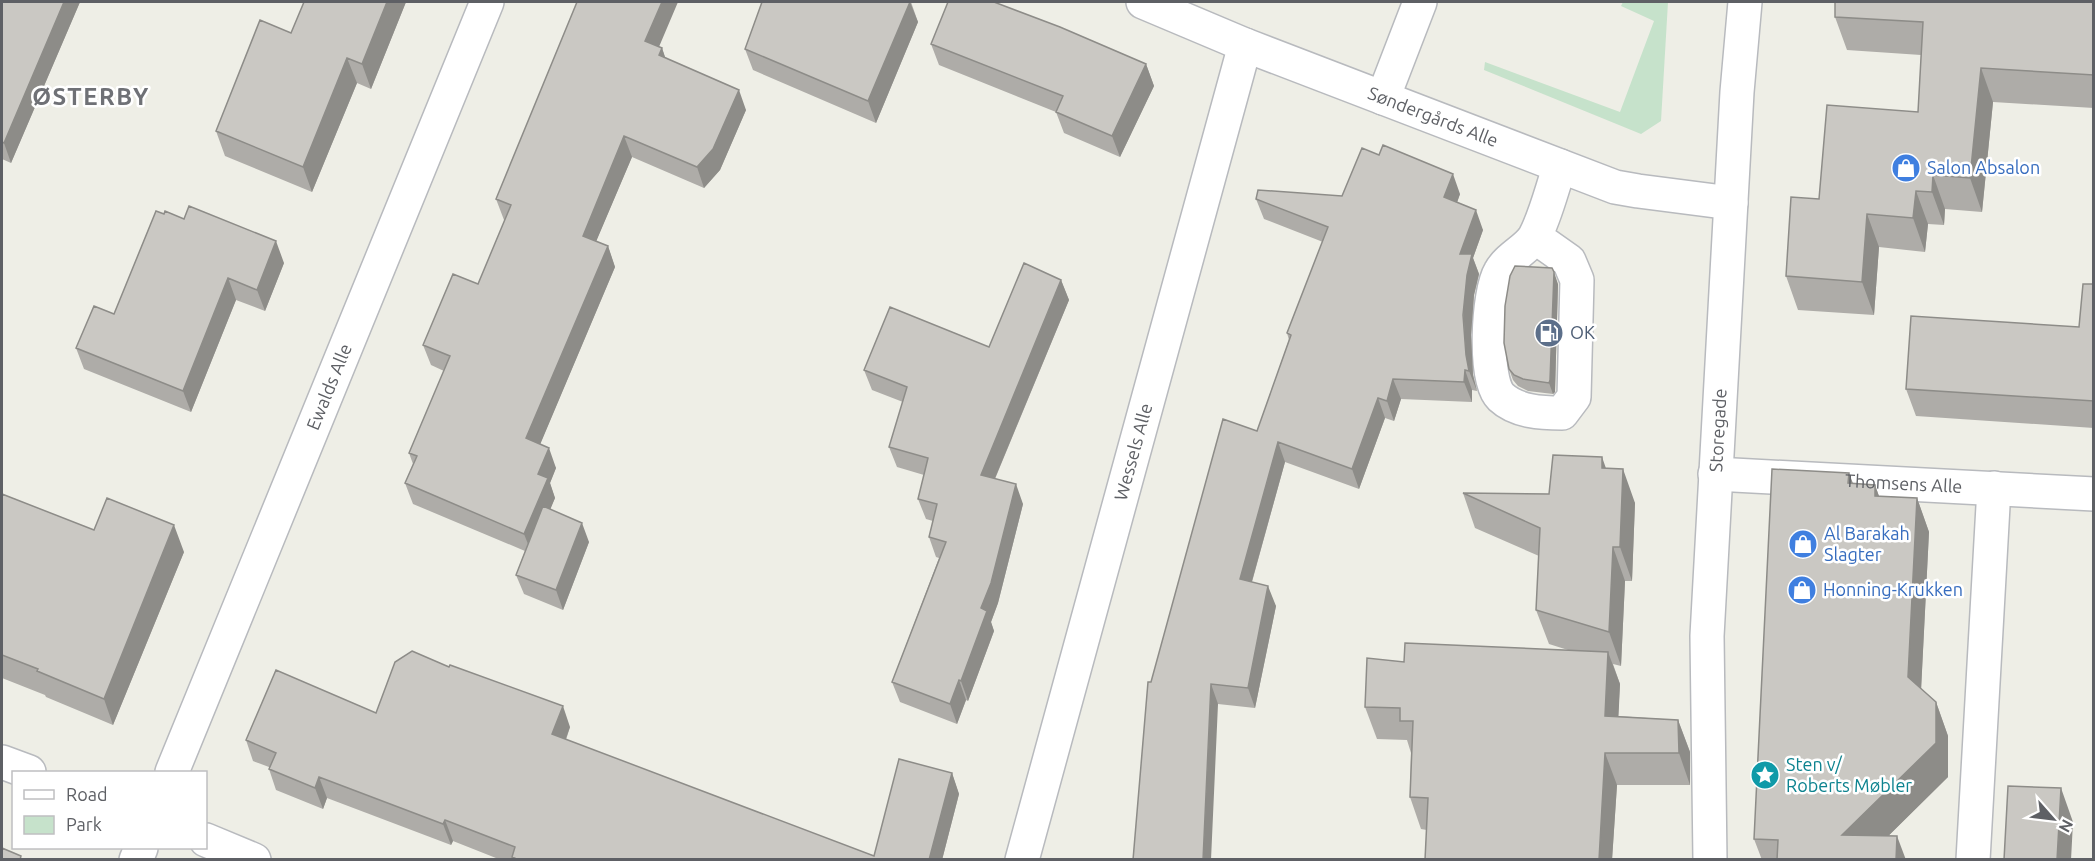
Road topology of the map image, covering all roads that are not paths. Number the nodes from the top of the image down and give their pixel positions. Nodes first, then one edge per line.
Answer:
1 (487, 2) edge
2 (1143, 2) edge
3 (1420, 2) edge
4 (1745, 2) edge
5 (1245, 45) junction
6 (1383, 98) junction
7 (1560, 166) junction
8 (1731, 202) junction
9 (1534, 237) junction
10 (1715, 474) junction
11 (1994, 488) junction
12 (2094, 494) edge
13 (2, 762) edge
14 (26, 771) edge
15 (172, 771) edge
16 (207, 840) edge
17 (255, 860) edge
18 (1022, 860) edge
19 (1710, 860) edge
20 (1973, 860) edge

1 - 15 street, Ewalds Alle
2 - 5 street, Søndergårds Alle
3 - 6 street
4 - 8 street, Storegade
5 - 6 street, Søndergårds Alle
5 - 18 street, Wessels Alle
6 - 7 street, Søndergårds Alle
7 - 8 street, Søndergårds Alle
7 - 9 street
8 - 10 street, Storegade
9 - 9 street
10 - 11 street, Thomsens Alle
10 - 19 street, Storegade
11 - 12 street, Thomsens Alle
11 - 20 street
13 - 14 street
16 - 17 street

